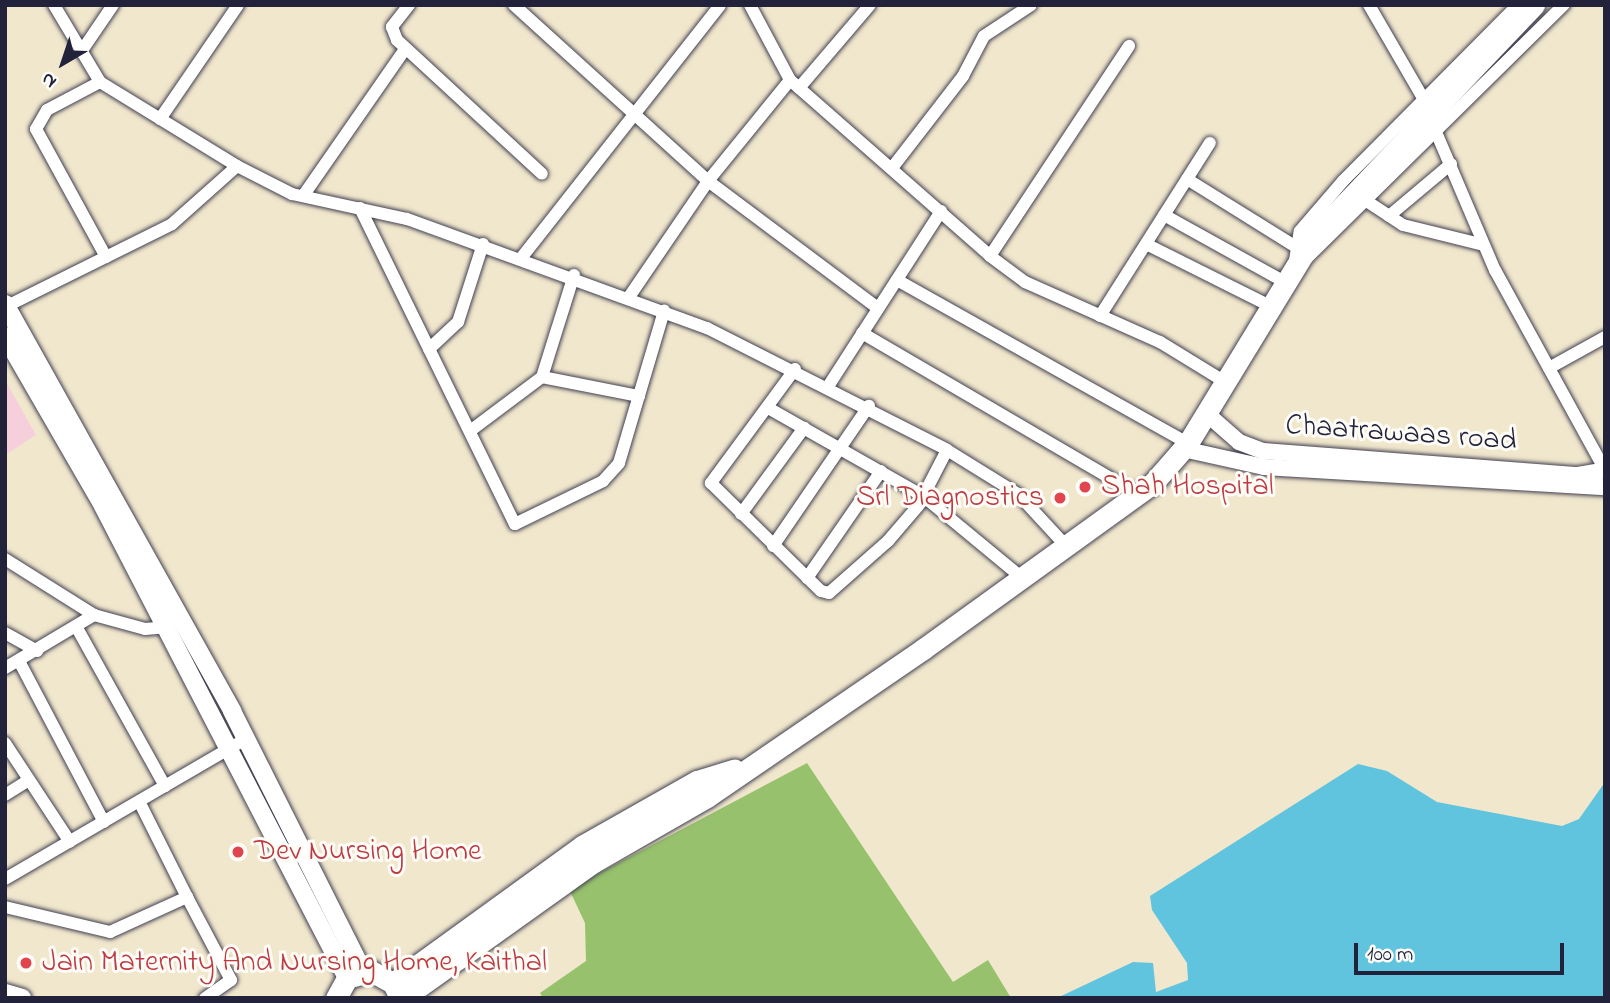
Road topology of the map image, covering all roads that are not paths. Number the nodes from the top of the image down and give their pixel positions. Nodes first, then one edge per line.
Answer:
1 (54, 5) edge
2 (113, 5) edge
3 (238, 5) edge
4 (408, 5) edge
5 (514, 5) edge
6 (720, 5) edge
7 (750, 5) edge
8 (870, 5) edge
9 (1369, 5) edge
10 (1517, 5) edge
11 (1534, 5) edge
12 (1564, 5) edge
13 (1029, 6) edge
14 (1129, 46) dead end
15 (405, 49) junction
16 (81, 52) junction
17 (100, 82) junction
18 (794, 84) junction
19 (1424, 100) junction
20 (632, 114) junction
21 (160, 119) junction
22 (1436, 132) junction
23 (1210, 143) dead end
24 (1451, 164) junction
25 (237, 166) junction
26 (892, 168) junction
27 (542, 174) dead end
28 (1187, 178) junction
29 (709, 181) junction
30 (303, 196) junction
31 (1365, 201) junction
32 (360, 208) junction
33 (941, 211) junction
34 (1164, 215) junction
35 (1389, 216) junction
36 (483, 244) junction
37 (1146, 244) junction
38 (1484, 244) junction
39 (1293, 245) junction
40 (990, 256) junction
41 (106, 257) junction
42 (522, 257) junction
43 (1290, 274) junction
44 (573, 275) junction
45 (897, 279) junction
46 (629, 297) junction
47 (6, 306) edge
48 (1270, 306) junction
49 (878, 308) junction
50 (664, 311) junction
51 (1100, 316) junction
52 (862, 333) junction
53 (5, 336) edge
54 (1605, 337) edge
55 (429, 349) junction
56 (795, 369) junction
57 (1549, 369) junction
58 (542, 377) junction
59 (1225, 382) junction
60 (829, 385) junction
61 (639, 396) junction
62 (869, 407) junction
63 (770, 409) junction
64 (1206, 413) junction
65 (804, 428) junction
66 (470, 431) junction
67 (1185, 446) junction
68 (843, 450) junction
69 (947, 450) junction
70 (1605, 470) edge
71 (881, 471) junction
72 (1605, 487) edge
73 (1138, 494) junction
74 (923, 496) junction
75 (741, 514) junction
76 (1066, 546) junction
77 (774, 547) junction
78 (5, 559) edge
79 (807, 578) junction
80 (1021, 578) junction
81 (94, 615) junction
82 (166, 626) junction
83 (77, 628) junction
84 (5, 633) edge
85 (37, 651) junction
86 (19, 660) junction
87 (5, 668) edge
88 (5, 743) edge
89 (239, 744) junction
90 (29, 779) junction
91 (165, 786) junction
92 (5, 795) edge
93 (139, 802) junction
94 (104, 822) junction
95 (70, 842) junction
96 (5, 879) edge
97 (187, 897) junction
98 (5, 907) edge
99 (355, 975) junction
100 (5, 993) edge
101 (398, 993) edge
102 (22, 998) edge
103 (205, 998) edge
104 (336, 998) edge

1 - 16 street
2 - 16 street
3 - 21 street
4 - 15 street
5 - 20 street
6 - 20 street
7 - 18 street
8 - 18 street
9 - 19 street
10 - 19 street
11 - 43 main road
12 - 22 street
13 - 26 street
14 - 40 street
15 - 27 street
15 - 30 street
16 - 17 street
17 - 21 street
17 - 41 street
18 - 26 street
18 - 29 street
19 - 39 street
20 - 29 street
20 - 42 street
21 - 25 street
22 - 24 street
22 - 31 street
23 - 28 street
24 - 35 street
24 - 38 street
25 - 30 street
25 - 41 street
26 - 33 street
28 - 34 street
28 - 39 street
29 - 46 street
29 - 49 street
30 - 32 street
31 - 35 street
31 - 43 street
32 - 36 street
32 - 55 street
33 - 40 street
33 - 45 street
34 - 37 street
34 - 43 street
35 - 38 street
36 - 42 street
36 - 55 street
37 - 48 street
37 - 51 street
38 - 57 street
39 - 43 street
40 - 51 street
41 - 47 street
42 - 44 street
43 - 48 main road
44 - 46 street
44 - 58 street
45 - 49 street
45 - 67 street
46 - 50 street
47 - 89 main road
48 - 59 main road
49 - 52 street
50 - 56 street
50 - 61 street
51 - 59 street
52 - 60 street
52 - 73 street
53 - 82 main road
54 - 57 street
55 - 66 street
56 - 60 street
56 - 63 street
57 - 70 street
58 - 61 street
58 - 66 street
59 - 64 main road
60 - 62 street
61 - 66 street
62 - 68 street
62 - 69 street
63 - 65 street
63 - 75 street
64 - 67 main road
64 - 70 street, Chaatrawaas road
65 - 68 street
65 - 75 street
67 - 72 street
67 - 73 main road
68 - 71 street
68 - 77 street
69 - 74 street
69 - 76 street
71 - 74 street
71 - 79 street
73 - 76 main road
74 - 79 street
74 - 80 street
75 - 77 street
76 - 80 main road
77 - 79 street
78 - 81 street
80 - 101 main road
81 - 82 street
81 - 83 street
82 - 89 main road
83 - 85 street
83 - 91 street
84 - 85 street
85 - 86 street
86 - 87 street
86 - 94 street
88 - 90 street
89 - 91 street
89 - 99 main road
90 - 92 street
90 - 95 street
91 - 93 street
93 - 94 street
93 - 97 street
94 - 95 street
95 - 96 street
97 - 98 street
97 - 103 street
99 - 101 main road
99 - 104 main road
100 - 102 main road

